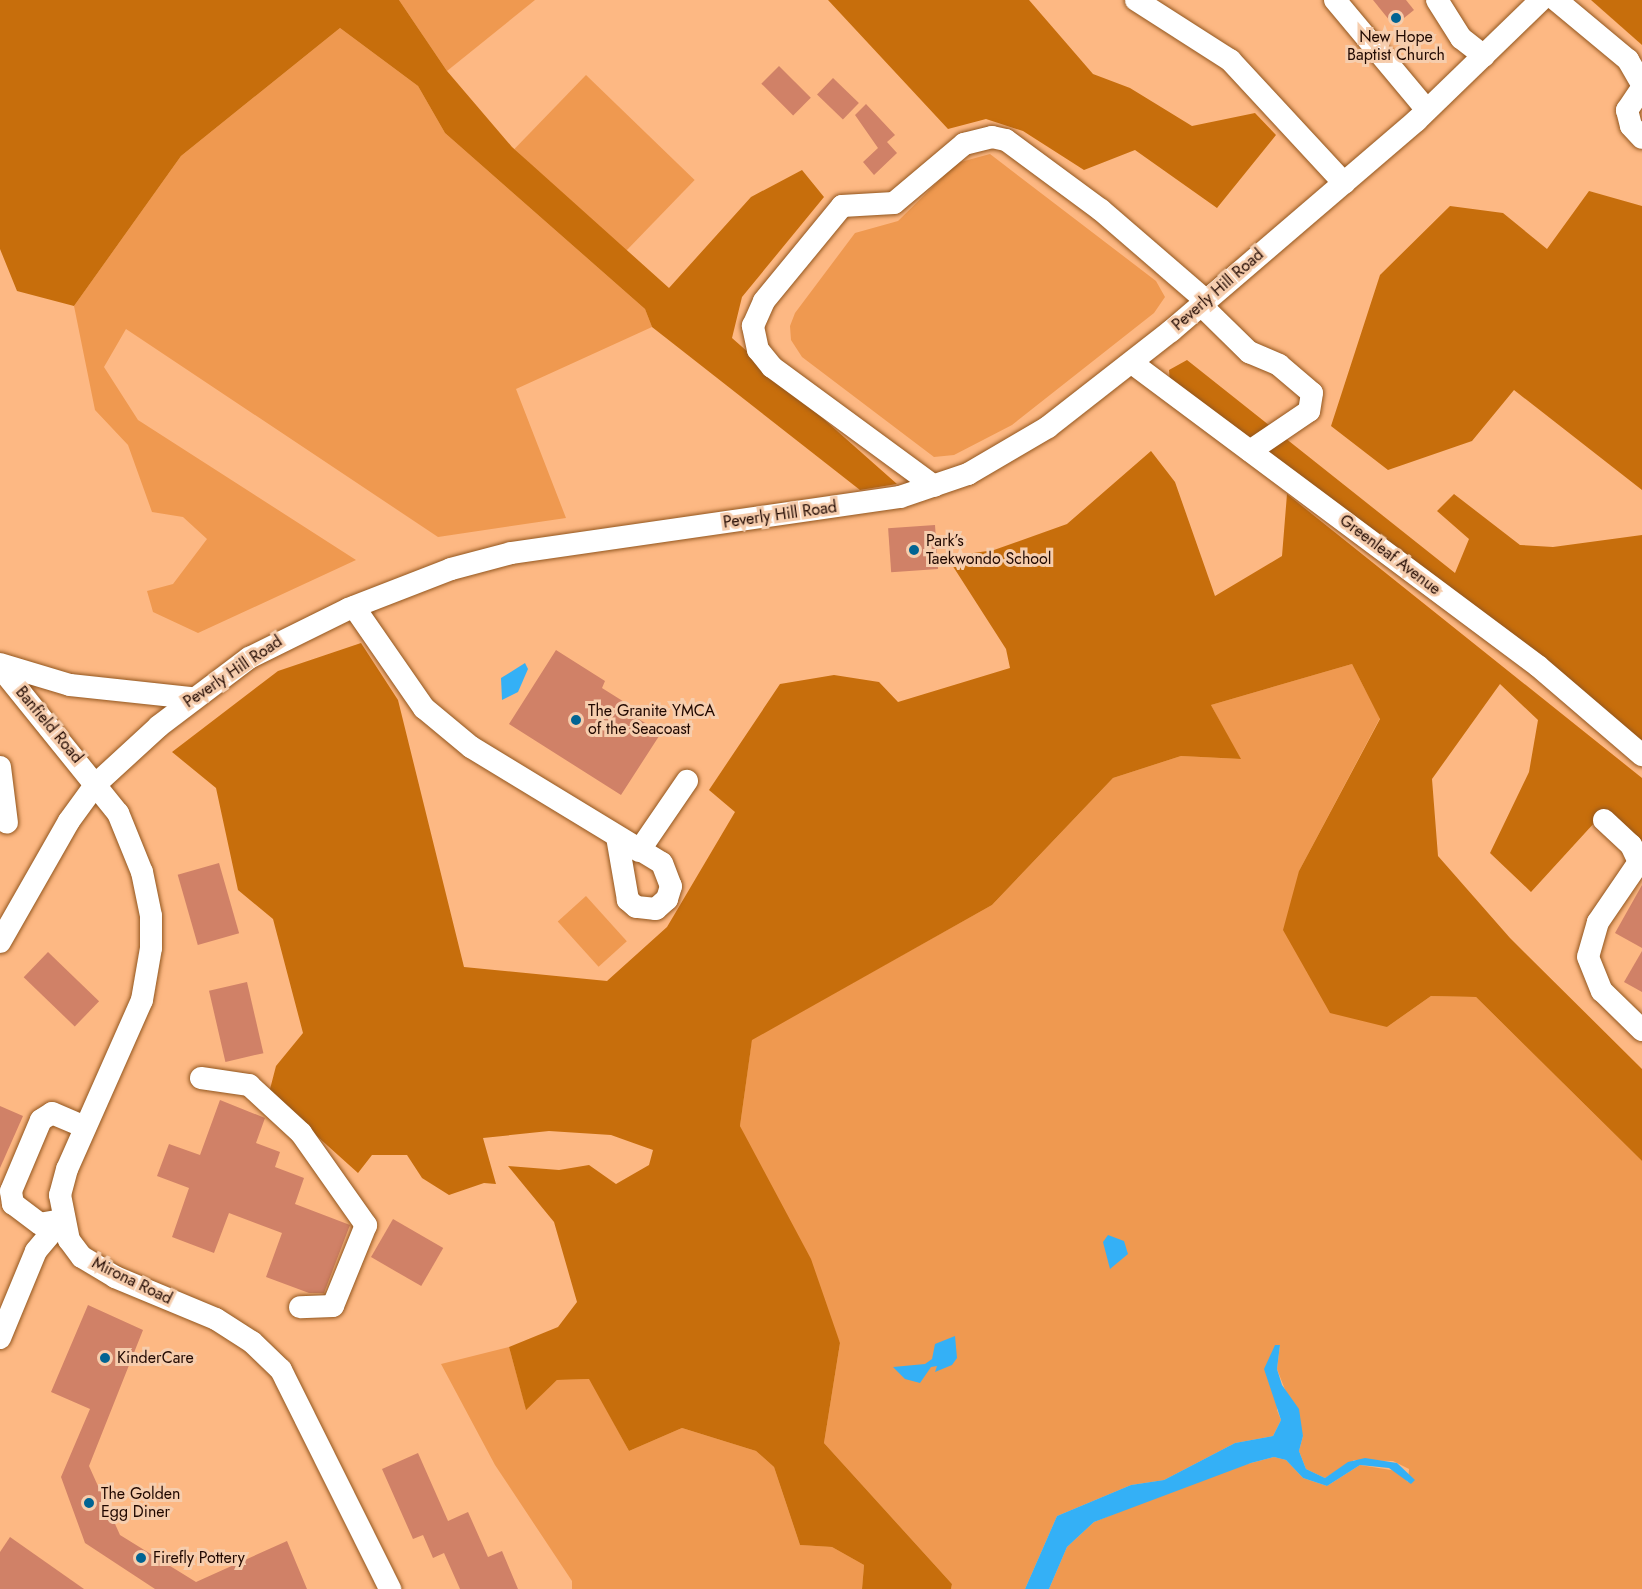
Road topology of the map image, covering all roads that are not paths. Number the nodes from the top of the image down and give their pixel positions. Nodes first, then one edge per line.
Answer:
1 (1136, 0) edge
2 (1335, 0) edge
3 (1437, 0) edge
4 (1541, 0) edge
5 (1556, 0) edge
6 (1484, 56) junction
7 (1642, 86) edge
8 (1427, 110) junction
9 (1642, 138) edge
10 (1344, 183) junction
11 (1202, 302) junction
12 (1132, 363) junction
13 (1250, 452) junction
14 (934, 486) junction
15 (354, 607) junction
16 (0, 665) edge
17 (192, 698) junction
18 (1642, 755) edge
19 (0, 766) edge
20 (687, 781) dead end
21 (96, 784) junction
22 (1605, 820) dead end
23 (7, 823) dead end
24 (617, 837) junction
25 (639, 851) junction
26 (0, 942) edge
27 (1642, 1030) edge
28 (201, 1078) dead end
29 (85, 1127) junction
30 (62, 1220) junction
31 (300, 1307) dead end
32 (0, 1338) edge
33 (390, 1589) edge

1 - 10 street
2 - 8 street
3 - 6 street
4 - 6 street, Peverly Hill Road
5 - 7 street
6 - 8 street, Peverly Hill Road
7 - 9 street
8 - 10 street, Peverly Hill Road
10 - 11 street, Peverly Hill Road
11 - 12 street, Peverly Hill Road
11 - 13 street
11 - 14 street
12 - 13 street, Greenleaf Avenue
12 - 14 street, Peverly Hill Road
13 - 18 street, Greenleaf Avenue
14 - 15 street, Peverly Hill Road
15 - 17 street, Peverly Hill Road
15 - 24 street
16 - 17 street
16 - 21 street, Banfield Road
17 - 21 street, Peverly Hill Road
19 - 23 street
20 - 25 street
21 - 26 street, Peverly Hill Road
21 - 29 street, Mirona Road
22 - 27 street
24 - 25 street
24 - 25 street
28 - 31 street
29 - 30 street, Mirona Road
29 - 30 street
30 - 32 street
30 - 33 street, Mirona Road

